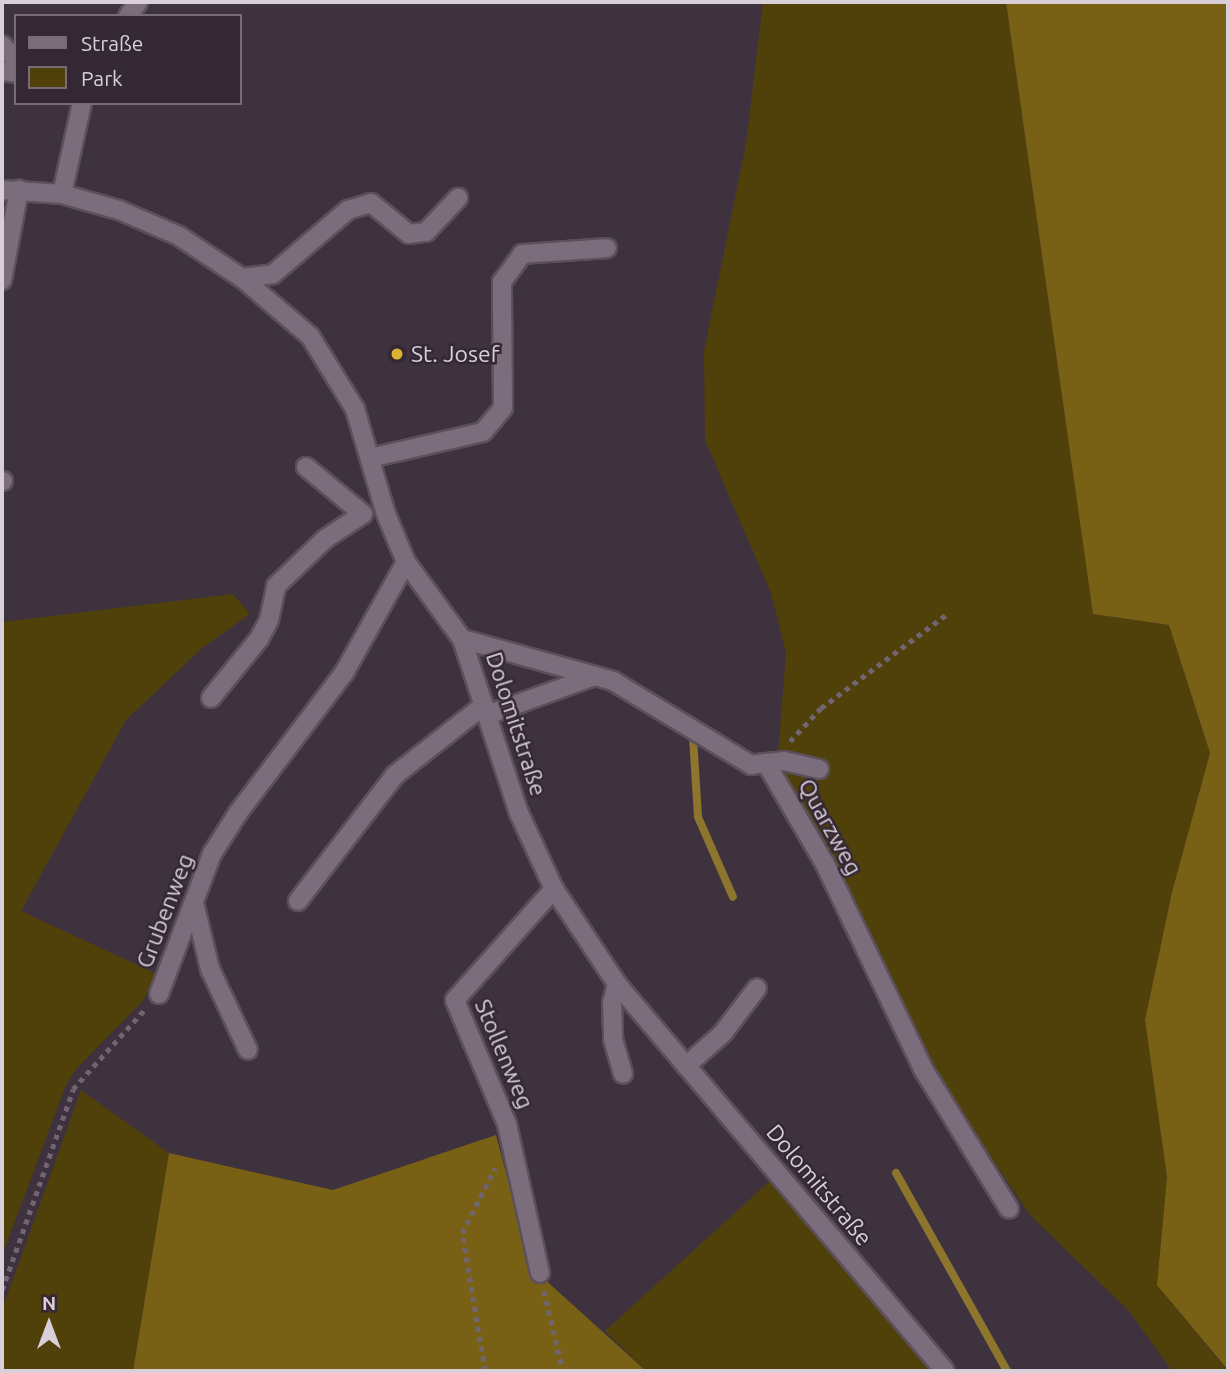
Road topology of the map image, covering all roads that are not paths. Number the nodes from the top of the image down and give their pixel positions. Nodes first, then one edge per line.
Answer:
1 (2, 45) edge
2 (14, 58) edge
3 (82, 105) edge
4 (10, 190) edge
5 (62, 194) junction
6 (458, 198) dead end
7 (607, 247) dead end
8 (242, 278) junction
9 (2, 280) edge
10 (370, 458) junction
11 (306, 467) dead end
12 (384, 508) junction
13 (363, 514) junction
14 (406, 562) junction
15 (462, 639) junction
16 (595, 676) junction
17 (211, 698) dead end
18 (485, 710) junction
19 (766, 763) junction
20 (818, 769) dead end
21 (554, 889) junction
22 (298, 901) dead end
23 (195, 905) junction
24 (617, 984) junction
25 (757, 988) dead end
26 (159, 994) road end
27 (248, 1051) dead end
28 (686, 1066) junction
29 (623, 1074) dead end
30 (1009, 1209) dead end
31 (540, 1273) road end
32 (945, 1371) edge

1 - 2 street
3 - 5 street
4 - 5 street, Dolomitstraße
4 - 9 street
5 - 8 street, Dolomitstraße
6 - 8 street
7 - 10 street
8 - 10 street, Dolomitstraße
10 - 12 street, Dolomitstraße
11 - 13 street
12 - 13 street
12 - 14 street, Dolomitstraße
13 - 17 street
14 - 15 street, Dolomitstraße
14 - 23 street, Grubenweg
15 - 16 street
15 - 18 street, Dolomitstraße
16 - 18 street
16 - 19 street
18 - 21 street, Dolomitstraße
18 - 22 street
19 - 20 street
19 - 30 street, Quarzweg
21 - 24 street, Dolomitstraße
21 - 31 street, Stollenweg
23 - 26 street, Grubenweg
23 - 27 street
24 - 28 street, Dolomitstraße
24 - 29 street
25 - 28 street
28 - 32 street, Dolomitstraße

